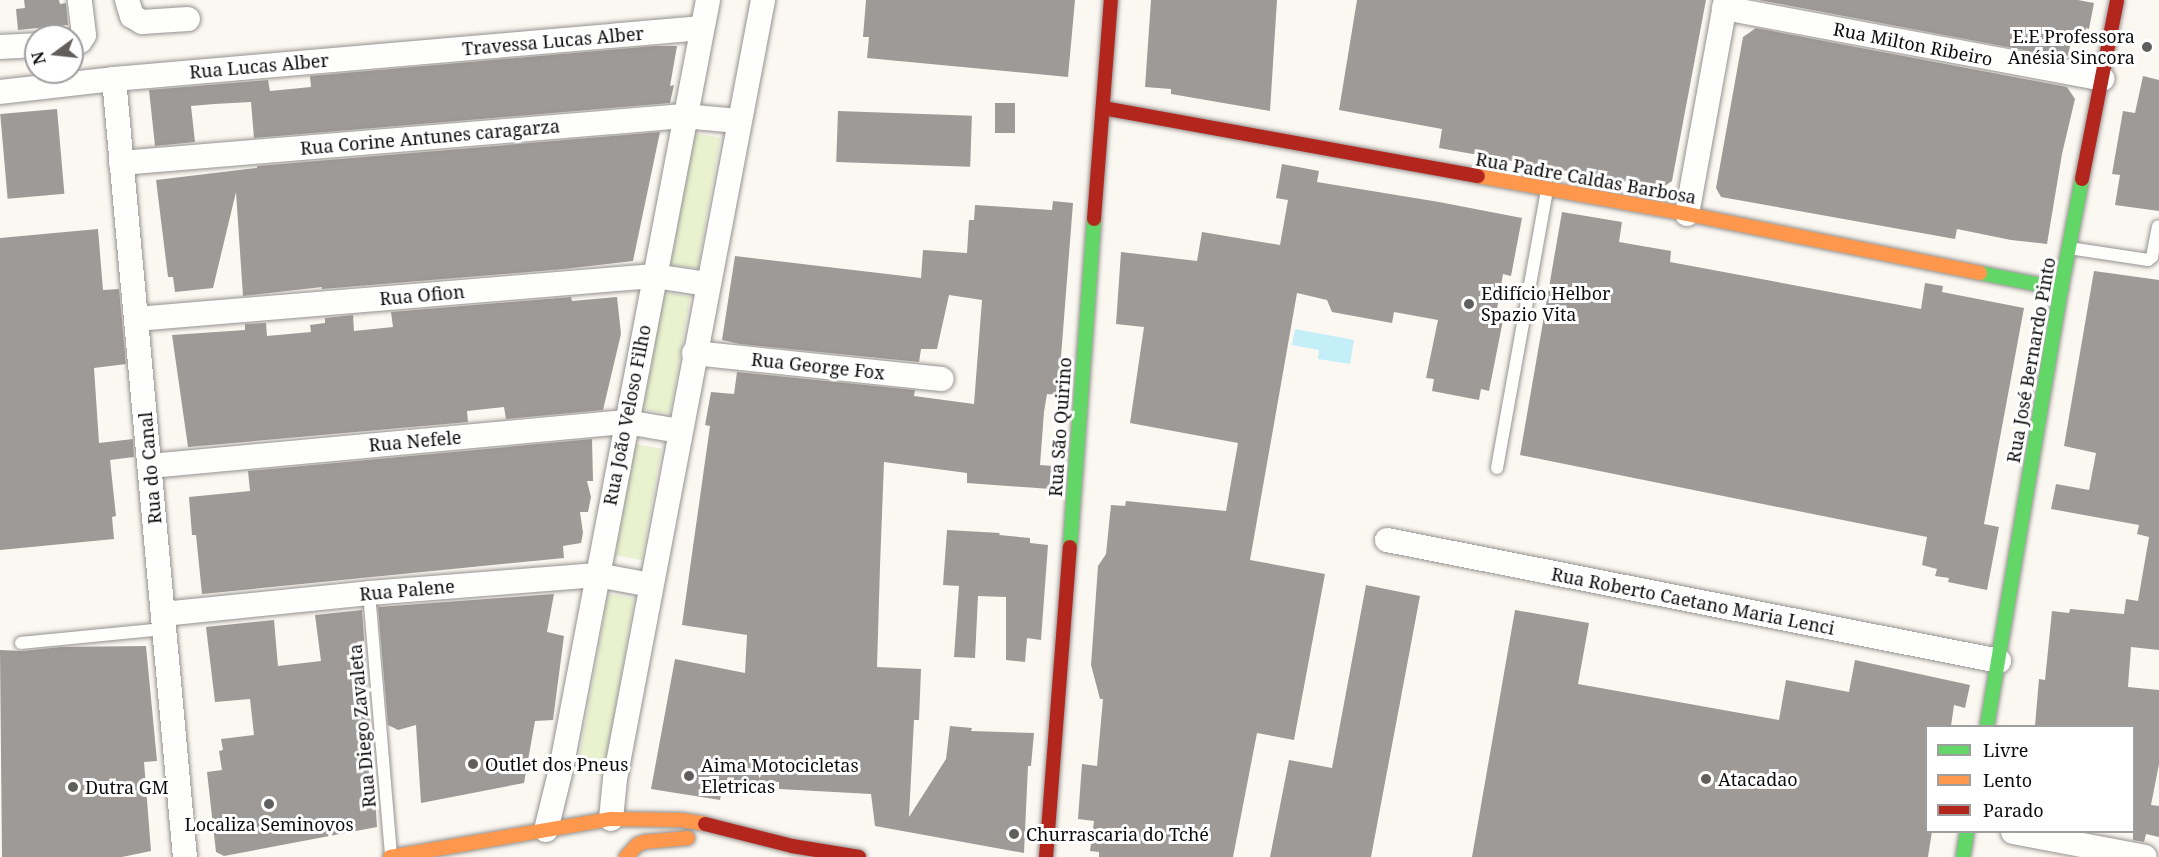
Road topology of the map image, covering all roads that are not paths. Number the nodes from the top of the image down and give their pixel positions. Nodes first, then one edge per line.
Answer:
1 (80, 0) edge
2 (128, 0) edge
3 (708, 0) edge
4 (763, 0) edge
5 (1111, 0) edge
6 (2117, 0) edge
7 (1725, 4) edge
8 (188, 19) dead end
9 (83, 24) edge
10 (702, 28) junction
11 (24, 46) edge
12 (0, 47) edge
13 (405, 54) joint
14 (114, 79) junction
15 (2102, 80) junction
16 (0, 92) edge
17 (1103, 108) junction
18 (684, 116) junction
19 (738, 121) junction
20 (121, 163) junction
21 (1548, 189) junction
22 (1687, 214) junction
23 (2158, 227) edge
24 (2069, 248) junction
25 (654, 276) junction
26 (708, 284) junction
27 (2061, 289) junction
28 (136, 319) junction
29 (694, 353) junction
30 (942, 379) dead end
31 (626, 422) junction
32 (680, 431) junction
33 (150, 466) junction
34 (1497, 468) dead end
35 (1387, 540) dead end
36 (597, 575) junction
37 (651, 585) junction
38 (369, 593) junction
39 (164, 622) junction
40 (21, 643) dead end
41 (1999, 661) junction
42 (1987, 725) edge
43 (611, 819) junction
44 (546, 830) junction
45 (1968, 833) edge
46 (2023, 833) edge
47 (698, 840) dead end
48 (454, 846) junction
49 (792, 846) junction
50 (513, 849) dead end
51 (765, 854) dead end
52 (185, 857) edge
53 (390, 857) edge
54 (626, 857) edge
55 (859, 857) edge
56 (1046, 857) edge
57 (1963, 857) edge
58 (2145, 857) edge

1 - 9 street
2 - 8 street
3 - 10 street, Rua João Veloso Filho
4 - 19 street
5 - 17 street, Rua São Quirino
6 - 15 street, Rua José Bernardo Pinto
7 - 15 street, Rua Milton Ribeiro
7 - 22 street
10 - 13 street, Travessa Lucas Alber
10 - 18 street, Rua João Veloso Filho
11 - 12 street
13 - 14 street, Rua Lucas Alber
14 - 16 street, Rua Lucas Alber
14 - 20 street, Rua do Canal
15 - 24 street, Rua José Bernardo Pinto
17 - 21 street, Rua Padre Caldas Barbosa
17 - 56 street, Rua São Quirino
18 - 19 street, Rua Corine Antunes caragarza
18 - 20 street, Rua Corine Antunes caragarza
18 - 25 street, Rua João Veloso Filho
19 - 26 street
20 - 28 street, Rua do Canal
21 - 22 street, Rua Padre Caldas Barbosa
21 - 34 lane
22 - 27 street, Rua Padre Caldas Barbosa
23 - 24 lane
24 - 27 street, Rua José Bernardo Pinto
25 - 26 street, Rua Ofion
25 - 28 street, Rua Ofion
25 - 31 street, Rua João Veloso Filho
26 - 29 street
27 - 41 street, Rua José Bernardo Pinto
28 - 33 street, Rua do Canal
29 - 30 street, Rua George Fox
29 - 32 street
31 - 32 street, Rua Nefele
31 - 33 street, Rua Nefele
31 - 36 street, Rua João Veloso Filho
32 - 37 street
33 - 39 street, Rua do Canal
35 - 41 street, Rua Roberto Caetano Maria Lenci
36 - 37 street, Rua Palene
36 - 38 street, Rua Palene
36 - 44 street, Rua João Veloso Filho
37 - 43 street
38 - 39 street, Rua Palene
38 - 53 lane, Rua Diego Zavaleta
39 - 40 lane
39 - 52 street, Rua do Canal
41 - 42 street, Rua José Bernardo Pinto
43 - 44 street
43 - 49 street
44 - 48 street
45 - 57 street
46 - 58 street
47 - 54 street
48 - 50 street
48 - 53 street
49 - 51 street
49 - 55 street

